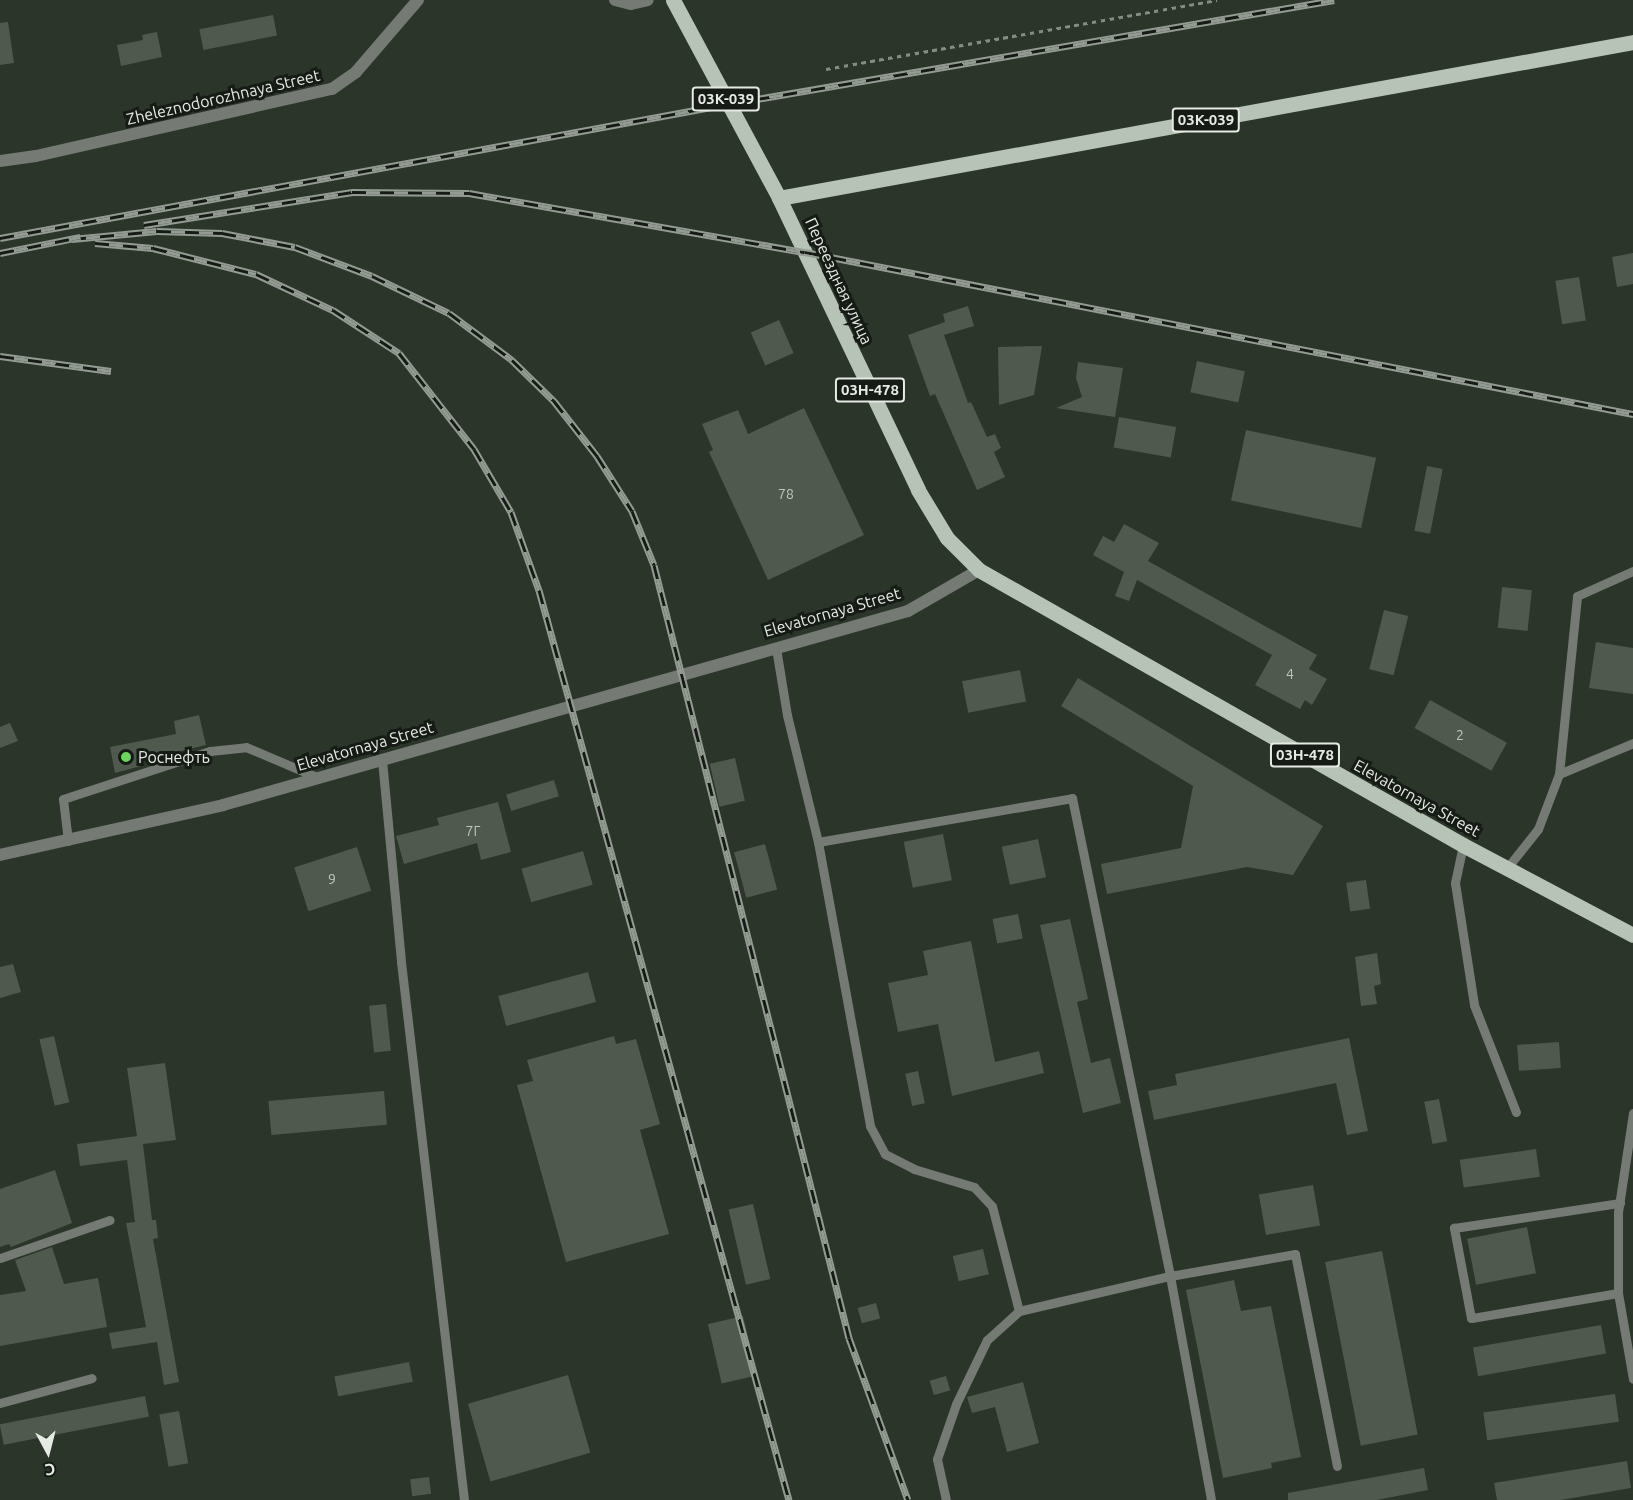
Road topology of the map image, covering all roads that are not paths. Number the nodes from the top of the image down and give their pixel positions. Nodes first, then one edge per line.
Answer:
1 (418, 0) edge
2 (615, 0) edge
3 (648, 0) edge
4 (673, 0) edge
5 (1633, 42) edge
6 (0, 161) edge
7 (779, 198) junction
8 (979, 570) junction
9 (1633, 571) edge
10 (776, 648) junction
11 (1633, 743) edge
12 (382, 760) junction
13 (1559, 774) junction
14 (319, 778) junction
15 (68, 841) junction
16 (818, 842) junction
17 (1463, 845) junction
18 (0, 855) edge
19 (1507, 868) junction
20 (1633, 934) edge
21 (1516, 1112) dead end
22 (1633, 1113) edge
23 (1620, 1203) junction
24 (110, 1220) dead end
25 (0, 1258) edge
26 (1170, 1276) junction
27 (1618, 1293) junction
28 (1019, 1311) junction
29 (92, 1377) dead end
30 (1633, 1379) edge
31 (0, 1403) edge
32 (1337, 1466) dead end
33 (464, 1500) edge
34 (946, 1500) edge
35 (1211, 1500) edge

1 - 6 street, Zheleznodorozhnaya Street
2 - 3 street
4 - 7 main road, Переездная улица / 03К-039
5 - 7 main road, 03К-039
7 - 8 main road, Переездная улица / 03Н-478
8 - 10 street, Elevatornaya Street
8 - 17 main road, Elevatornaya Street / 03Н-478
9 - 13 lane
10 - 12 street, Elevatornaya Street
10 - 16 lane
11 - 13 lane
12 - 14 street, Elevatornaya Street
12 - 33 lane
13 - 19 lane
14 - 15 street, Elevatornaya Street
14 - 15 lane
15 - 18 street, Elevatornaya Street
16 - 26 lane
16 - 28 lane
17 - 19 main road, Elevatornaya Street / 03Н-478
17 - 21 lane
19 - 20 main road, Elevatornaya Street / 03Н-478
22 - 23 lane
23 - 27 lane
23 - 27 lane
24 - 25 lane
26 - 28 lane
26 - 32 lane
26 - 35 lane
27 - 30 lane
28 - 34 lane
29 - 31 lane

